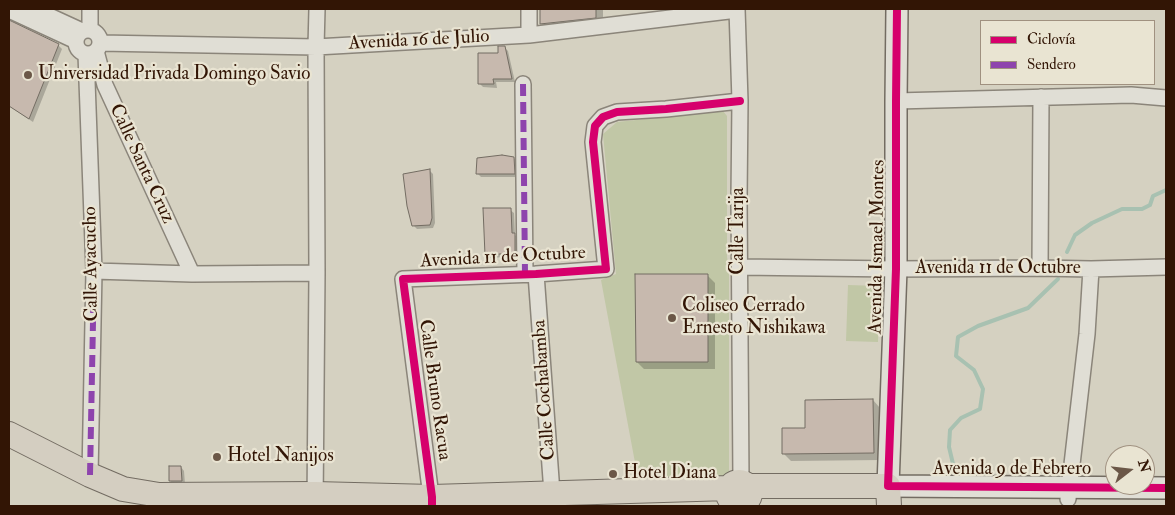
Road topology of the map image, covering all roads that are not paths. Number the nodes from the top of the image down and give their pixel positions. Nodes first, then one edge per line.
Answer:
1 (34, 9) edge
2 (90, 9) edge
3 (317, 9) edge
4 (529, 9) edge
5 (897, 9) edge
6 (9, 10) edge
7 (737, 10) edge
8 (82, 34) junction
9 (529, 35) junction
10 (316, 47) junction
11 (94, 50) junction
12 (523, 84) dead end
13 (1041, 96) junction
14 (1166, 98) edge
15 (740, 101) junction
16 (896, 101) junction
17 (740, 267) junction
18 (1166, 267) edge
19 (1040, 268) junction
20 (896, 269) junction
21 (1091, 269) junction
22 (94, 271) junction
23 (317, 273) junction
24 (192, 274) junction
25 (531, 274) junction
26 (403, 279) joint
27 (9, 434) edge
28 (9, 447) edge
29 (90, 475) junction
30 (1166, 488) edge
31 (1069, 493) junction
32 (739, 495) edge
33 (888, 497) edge
34 (315, 500) edge
35 (432, 502) edge
36 (552, 502) edge
37 (1166, 502) edge
38 (156, 503) edge

1 - 8 street
2 - 8 street
3 - 10 street
4 - 9 street
5 - 16 street, Avenida Ismael Montes
6 - 8 street
7 - 9 street, Avenida 16 de Julio
7 - 15 street, Calle Tarija
8 - 11 street
8 - 11 street
9 - 10 street, Avenida 16 de Julio
10 - 11 street, Avenida 16 de Julio
10 - 23 street
11 - 22 street, Calle Ayacucho
11 - 24 street, Calle Santa Cruz
12 - 25 street, Calle Cochabamba
13 - 14 street
13 - 16 street
13 - 19 street
15 - 17 street, Calle Tarija
15 - 25 street, Avenida 11 de Octubre
16 - 20 street, Avenida Ismael Montes
17 - 20 street, Avenida 11 de Octubre
17 - 32 street, Calle Tarija
18 - 21 street, Avenida 11 de Octubre
19 - 20 street, Avenida 11 de Octubre
19 - 21 street, Avenida 11 de Octubre
20 - 33 street, Avenida Ismael Montes
21 - 31 street
22 - 24 street
22 - 29 street, Calle Ayacucho
23 - 24 street
23 - 34 street
25 - 26 street, Avenida 11 de Octubre
25 - 36 street, Calle Cochabamba
26 - 35 street, Calle Bruno Racua
27 - 29 main road, Avenida 9 de Febrero
28 - 38 main road, Avenida 9 de Febrero
29 - 38 main road, Avenida 9 de Febrero
30 - 31 street, Avenida 9 de Febrero
31 - 33 street, Avenida 9 de Febrero
31 - 37 street, Avenida 9 de Febrero
32 - 33 main road, Avenida 9 de Febrero
32 - 36 main road, Avenida 9 de Febrero
34 - 35 main road, Avenida 9 de Febrero
34 - 38 main road, Avenida 9 de Febrero
35 - 36 main road, Avenida 9 de Febrero

